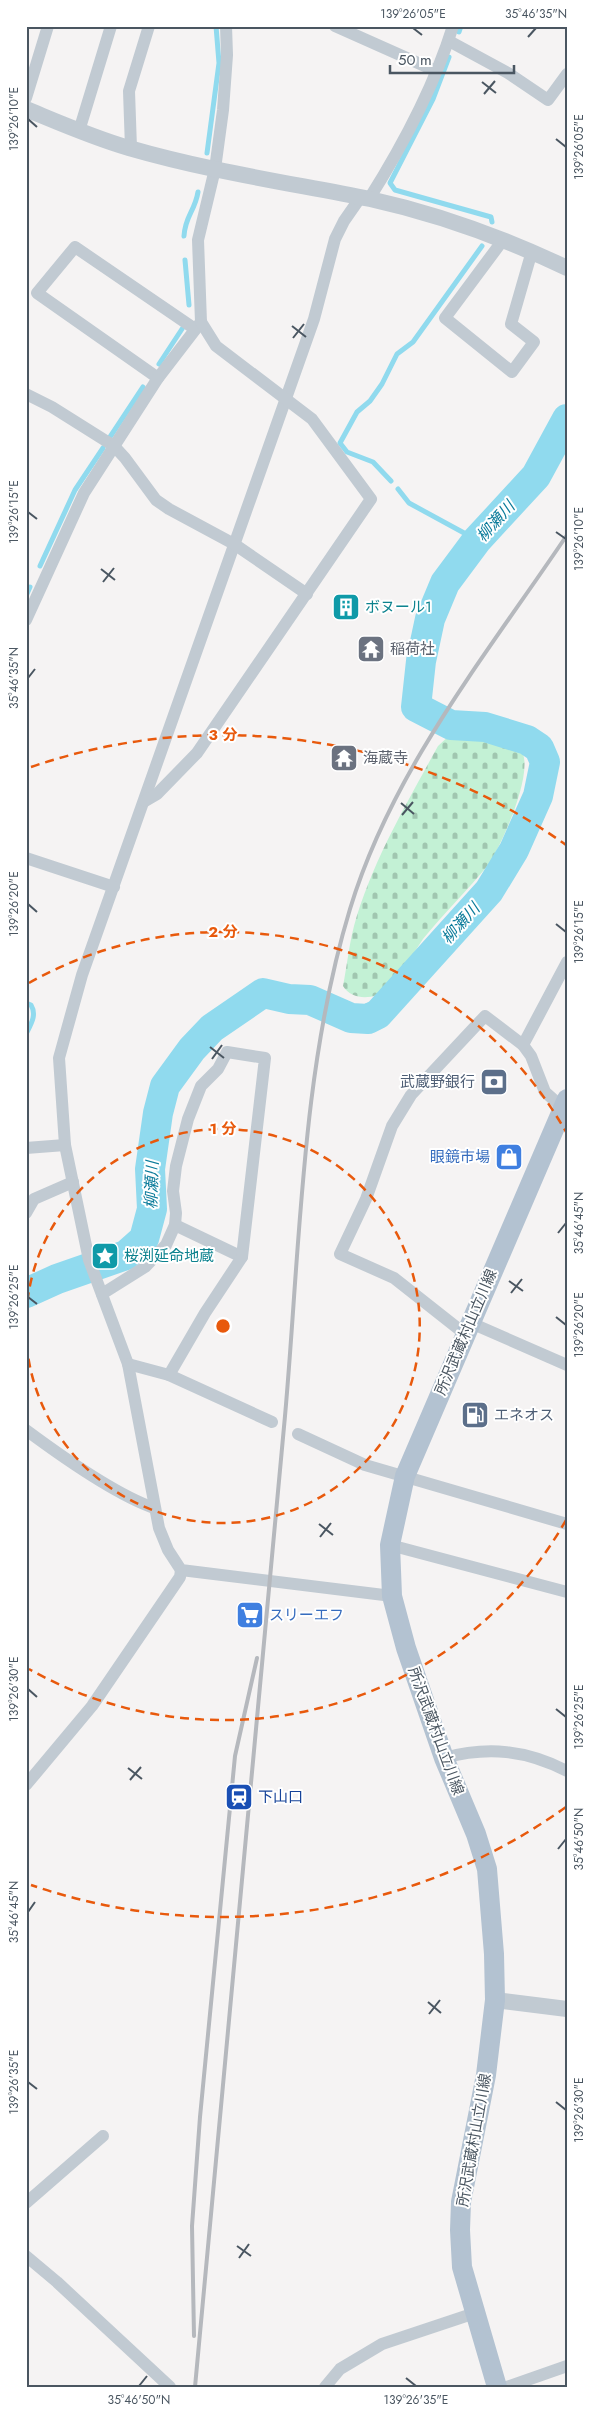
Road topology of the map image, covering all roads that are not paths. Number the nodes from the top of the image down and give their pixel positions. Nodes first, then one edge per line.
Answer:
1 (48, 26) edge
2 (111, 26) edge
3 (149, 26) edge
4 (226, 26) edge
5 (335, 26) edge
6 (453, 26) edge
7 (449, 41) junction
8 (436, 71) junction
9 (567, 74) edge
10 (26, 98) edge
11 (26, 109) edge
12 (79, 131) junction
13 (131, 148) junction
14 (215, 170) junction
15 (365, 199) junction
16 (502, 240) junction
17 (532, 251) junction
18 (567, 268) edge
19 (198, 326) junction
20 (158, 378) junction
21 (26, 394) edge
22 (285, 398) junction
23 (114, 446) junction
24 (234, 544) junction
25 (308, 594) junction
26 (26, 620) edge
27 (145, 801) junction
28 (26, 858) edge
29 (114, 887) junction
30 (567, 962) edge
31 (523, 1045) junction
32 (565, 1104) edge
33 (65, 1145) junction
34 (26, 1148) edge
35 (73, 1182) junction
36 (26, 1213) edge
37 (175, 1225) junction
38 (242, 1257) junction
39 (102, 1294) junction
40 (468, 1329) junction
41 (128, 1364) junction
42 (567, 1365) edge
43 (170, 1375) junction
44 (272, 1422) dead end
45 (26, 1430) edge
46 (298, 1434) dead end
47 (405, 1476) junction
48 (154, 1508) junction
49 (567, 1524) edge
50 (390, 1546) junction
51 (181, 1570) junction
52 (567, 1592) edge
53 (392, 1596) junction
54 (444, 1758) junction
55 (567, 1771) edge
56 (26, 1786) edge
57 (494, 2000) junction
58 (567, 2009) edge
59 (103, 2136) dead end
60 (26, 2203) edge
61 (26, 2256) edge
62 (474, 2312) junction
63 (567, 2366) edge
64 (170, 2387) edge
65 (324, 2387) edge
66 (497, 2387) edge
67 (507, 2387) edge

1 - 10 street
2 - 12 street
3 - 13 street
4 - 14 street
5 - 8 street
6 - 7 street
7 - 8 street
7 - 9 street
8 - 15 street
11 - 12 street
12 - 13 street
13 - 14 street
14 - 15 street
14 - 19 street
15 - 16 street
15 - 22 street
16 - 17 street
16 - 17 street
17 - 18 street
19 - 20 street
19 - 20 street
19 - 22 street
20 - 23 street
21 - 23 street
22 - 24 street
22 - 25 street
23 - 24 street
23 - 26 street
24 - 25 street
24 - 27 street
25 - 27 street
27 - 29 street
28 - 29 street
29 - 33 street
30 - 31 street
31 - 32 street
31 - 40 street
32 - 40 main road, 所沢武蔵村山立川線
33 - 34 street
33 - 35 street
35 - 36 street
35 - 39 street
37 - 38 street
37 - 38 street
37 - 39 street
38 - 43 street
39 - 41 street
40 - 42 street
40 - 47 main road, 所沢武蔵村山立川線
41 - 43 street
41 - 48 street
43 - 44 street
45 - 48 street
46 - 47 street
47 - 49 street
47 - 50 main road, 所沢武蔵村山立川線
48 - 51 street
50 - 52 street
50 - 53 main road, 所沢武蔵村山立川線
51 - 53 street
51 - 56 street
53 - 54 main road, 所沢武蔵村山立川線
54 - 55 street
54 - 57 main road, 所沢武蔵村山立川線
57 - 58 street
57 - 62 main road, 所沢武蔵村山立川線
59 - 60 street
61 - 64 street
62 - 65 street
62 - 66 main road, 所沢武蔵村山立川線
63 - 67 street

